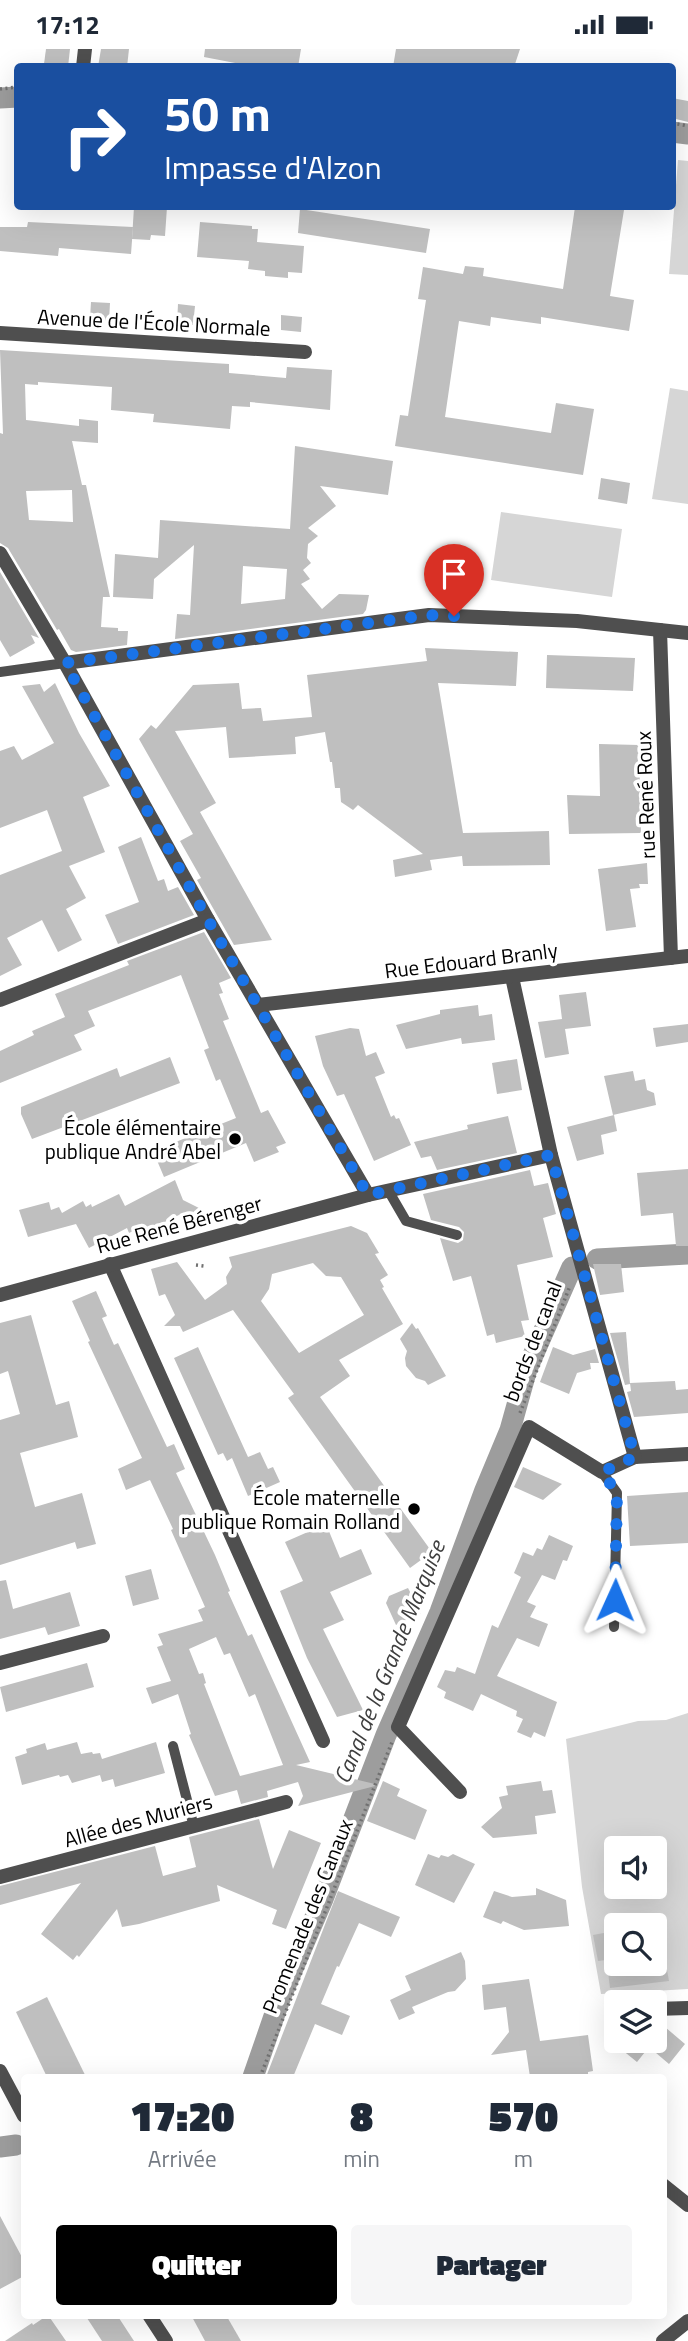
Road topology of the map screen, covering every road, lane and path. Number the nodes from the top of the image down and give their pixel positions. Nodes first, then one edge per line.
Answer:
1 (0, 333) edge
2 (306, 352) dead end
3 (0, 553) edge
4 (660, 630) junction
5 (688, 633) edge
6 (65, 663) junction
7 (0, 672) edge
8 (208, 920) junction
9 (688, 956) edge
10 (671, 958) junction
11 (512, 977) junction
12 (0, 1000) edge
13 (258, 1005) junction
14 (551, 1155) junction
15 (388, 1191) junction
16 (368, 1195) junction
17 (457, 1235) dead end
18 (110, 1264) junction
19 (196, 1265) dead end
20 (204, 1266) dead end
21 (583, 1269) junction
22 (0, 1295) edge
23 (529, 1427) junction
24 (688, 1454) edge
25 (635, 1457) junction
26 (602, 1472) junction
27 (614, 1627) dead end
28 (103, 1636) dead end
29 (0, 1663) edge
30 (398, 1727) junction
31 (323, 1741) dead end
32 (173, 1746) dead end
33 (460, 1792) dead end
34 (286, 1802) dead end
35 (194, 1827) junction
36 (0, 1877) edge
37 (667, 2008) edge
38 (688, 2008) edge
39 (0, 2071) edge
40 (261, 2074) edge
41 (21, 2110) edge
42 (667, 2188) edge
43 (688, 2205) edge
44 (154, 2319) edge
45 (688, 2321) edge
46 (166, 2341) edge
47 (663, 2341) edge

1 - 2 street, Avenue de l'École Normale
3 - 6 street
4 - 5 street
4 - 6 street
4 - 10 street, rue René Roux
6 - 7 lane
6 - 8 street
8 - 12 street
8 - 13 street
9 - 10 street, Rue Edouard Branly
10 - 11 street, Rue Edouard Branly
11 - 13 street, Rue Edouard Branly
11 - 14 street
13 - 16 street
14 - 15 street, Rue René Bérenger
14 - 21 street
15 - 16 street, Rue René Bérenger
15 - 17 lane
16 - 18 street, Rue René Bérenger
18 - 22 street, Rue René Bérenger
18 - 31 street
19 - 20 path
21 - 23 path, bords de canal
21 - 25 street
23 - 26 street
23 - 30 street
24 - 25 street
25 - 26 street
26 - 27 lane
28 - 29 street
30 - 33 street
30 - 40 path, Promenade des Canaux
32 - 35 lane
34 - 35 street, Allée des Muriers
35 - 36 street, Allée des Muriers
37 - 38 street
39 - 41 street
42 - 43 street
44 - 46 street
45 - 47 street

